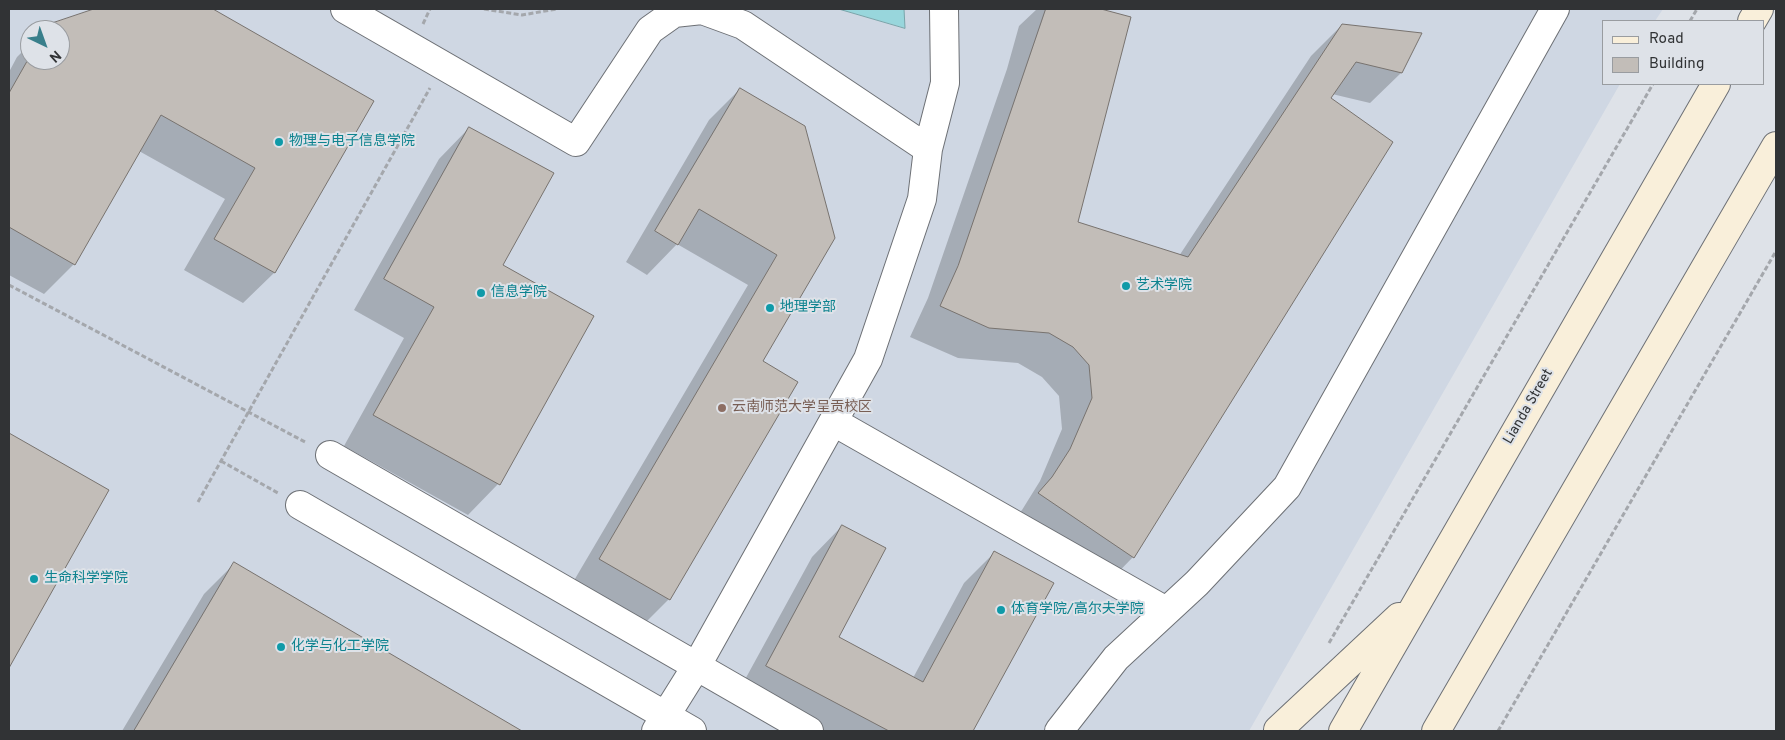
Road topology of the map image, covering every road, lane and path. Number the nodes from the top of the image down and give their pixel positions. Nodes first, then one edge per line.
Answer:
1 (344, 9) edge
2 (484, 9) edge
3 (557, 9) edge
4 (944, 9) edge
5 (1555, 9) edge
6 (1697, 9) edge
7 (1759, 9) edge
8 (1691, 20) edge
9 (1753, 20) edge
10 (443, 65) junction
11 (1653, 85) edge
12 (1715, 85) edge
13 (1776, 146) edge
14 (928, 149) junction
15 (1776, 252) edge
16 (9, 285) edge
17 (248, 412) junction
18 (834, 422) junction
19 (330, 455) joint
20 (221, 461) junction
21 (198, 502) dead end
22 (300, 505) joint
23 (1420, 598) junction
24 (1166, 611) junction
25 (1328, 644) dead end
26 (696, 667) junction
27 (661, 724) edge
28 (1278, 730) edge
29 (692, 731) edge
30 (810, 731) edge
31 (1058, 731) edge
32 (1343, 731) edge
33 (1436, 731) edge
34 (1498, 731) edge

1 - 10 street
2 - 3 path
4 - 14 street
5 - 24 street
6 - 8 path
7 - 9 main road
10 - 14 street
10 - 17 path
11 - 25 path
12 - 23 main road, Lianda Street
13 - 33 main road
14 - 18 street
15 - 34 path
16 - 17 path
17 - 19 path
17 - 20 path
18 - 24 street
18 - 26 street
19 - 26 street
20 - 21 path
20 - 22 path
22 - 27 street
23 - 28 main road
23 - 32 main road, Lianda Street
24 - 31 street
26 - 27 street
26 - 30 street
27 - 29 street

